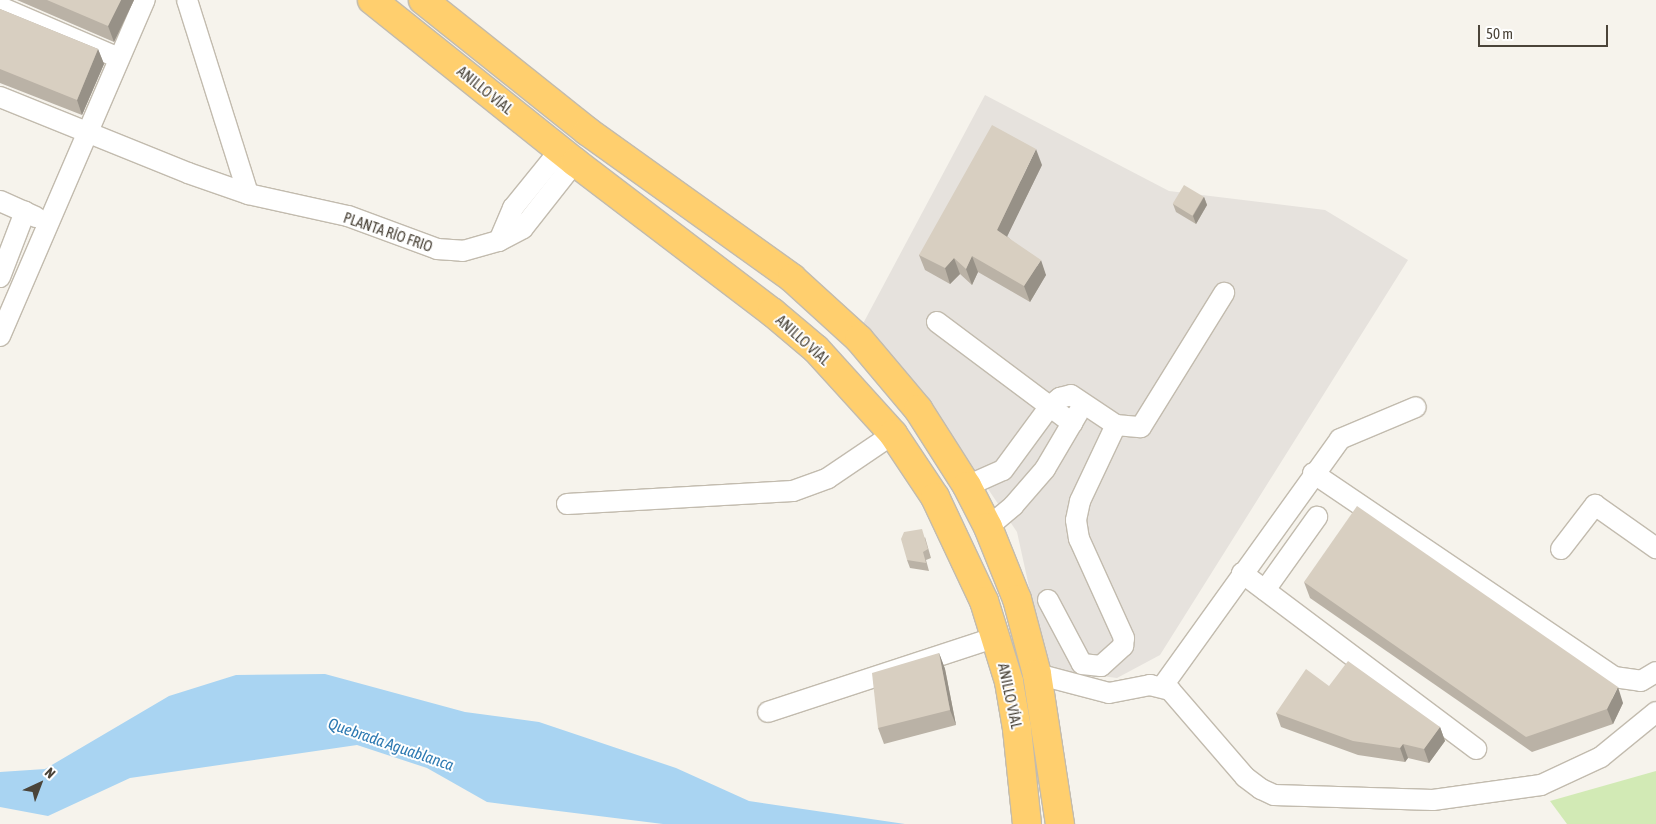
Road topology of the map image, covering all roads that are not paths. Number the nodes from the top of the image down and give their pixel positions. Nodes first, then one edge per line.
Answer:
1 (145, 0) edge
2 (187, 0) edge
3 (372, 0) edge
4 (423, 0) edge
5 (0, 7) edge
6 (119, 58) junction
7 (0, 97) edge
8 (88, 134) junction
9 (568, 156) junction
10 (248, 194) junction
11 (0, 201) edge
12 (25, 212) junction
13 (47, 222) junction
14 (0, 277) edge
15 (1224, 293) dead end
16 (937, 322) dead end
17 (0, 336) edge
18 (1084, 402) junction
19 (1050, 406) junction
20 (1416, 407) dead end
21 (1072, 423) junction
22 (1116, 424) junction
23 (893, 434) junction
24 (1313, 473) junction
25 (967, 486) junction
26 (567, 504) dead end
27 (1317, 517) dead end
28 (988, 527) junction
29 (1656, 548) edge
30 (1561, 549) dead end
31 (1242, 573) junction
32 (1265, 590) junction
33 (1048, 600) dead end
34 (996, 637) junction
35 (1656, 672) edge
36 (1037, 674) junction
37 (1162, 687) junction
38 (768, 712) dead end
39 (1656, 712) edge
40 (1476, 748) dead end
41 (1027, 824) edge
42 (1060, 824) edge

1 - 6 lane
2 - 10 lane
3 - 9 highway, ANILLO VÍAL
4 - 25 highway, ANILLO VÍAL
5 - 6 lane
6 - 8 lane
7 - 8 lane, PLANTA RÍO FRIO
8 - 10 lane, PLANTA RÍO FRIO
8 - 13 lane
9 - 10 lane, PLANTA RÍO FRIO
9 - 23 highway, ANILLO VÍAL
11 - 12 lane
12 - 13 lane
12 - 14 lane
13 - 17 lane
15 - 22 lane
16 - 19 lane
18 - 19 lane
18 - 21 lane
18 - 22 lane
19 - 21 lane
19 - 25 lane
20 - 24 lane
21 - 28 lane
22 - 33 lane
23 - 26 lane
23 - 34 highway, ANILLO VÍAL
24 - 31 lane
24 - 35 lane
25 - 28 highway, ANILLO VÍAL
27 - 32 lane
28 - 36 highway, ANILLO VÍAL
29 - 30 lane
31 - 32 lane
31 - 37 lane
32 - 40 lane
34 - 38 lane
34 - 41 highway, ANILLO VÍAL
36 - 37 lane
36 - 42 highway, ANILLO VÍAL
37 - 39 lane

